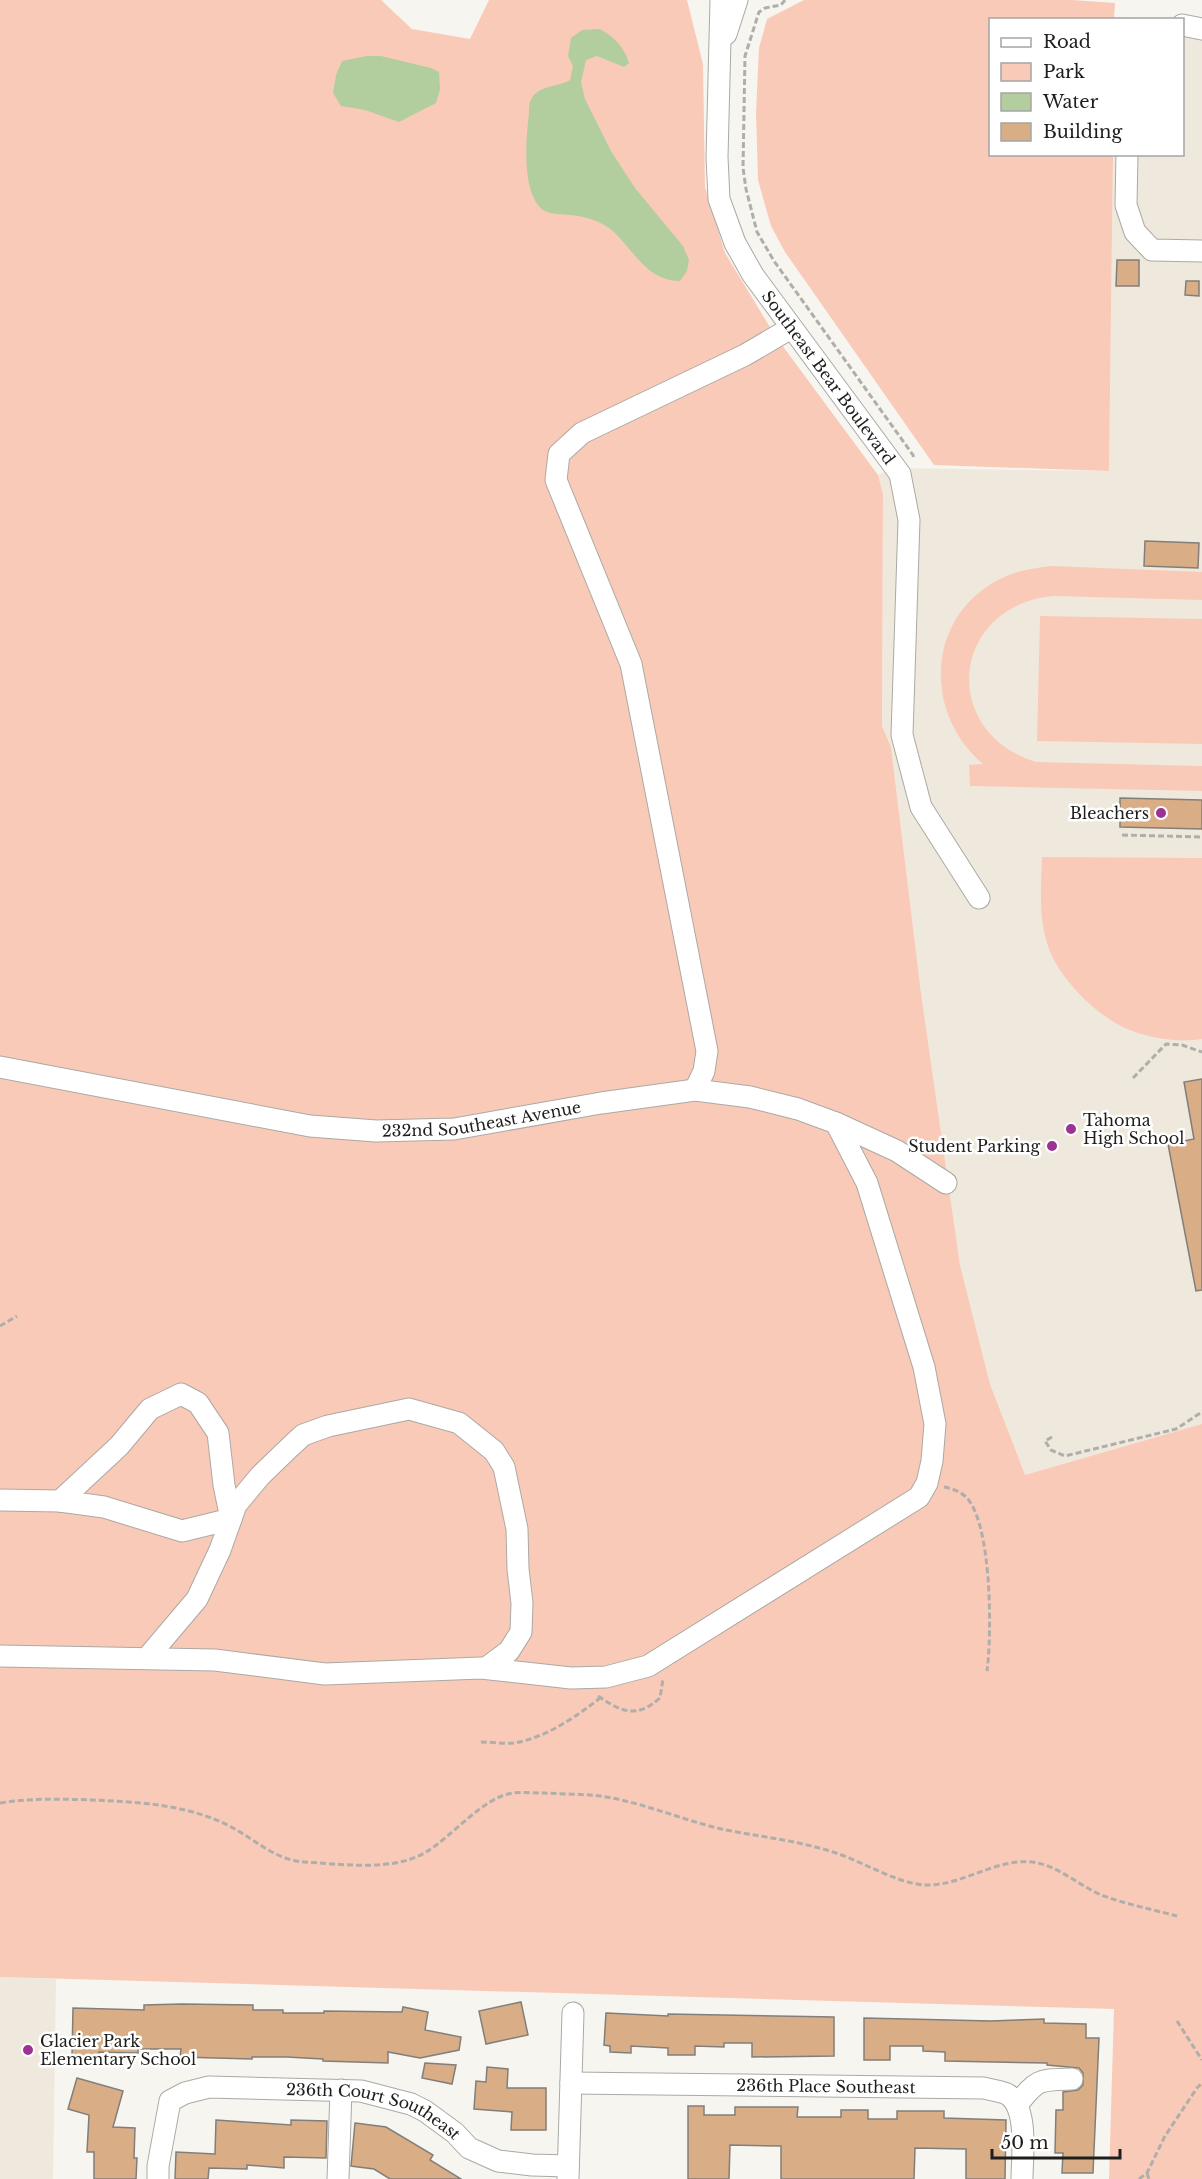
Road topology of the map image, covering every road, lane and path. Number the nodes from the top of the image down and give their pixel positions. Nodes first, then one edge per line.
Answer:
1 (721, 0) edge
2 (737, 0) edge
3 (785, 0) edge
4 (1184, 25) edge
5 (1202, 29) edge
6 (718, 60) junction
7 (1126, 156) edge
8 (1202, 252) edge
9 (791, 328) junction
10 (915, 464) dead end
11 (1122, 835) dead end
12 (1202, 837) edge
13 (979, 898) dead end
14 (1202, 1052) edge
15 (0, 1068) edge
16 (1133, 1078) dead end
17 (695, 1090) junction
18 (836, 1124) junction
19 (946, 1184) dead end
20 (17, 1316) dead end
21 (0, 1326) edge
22 (1202, 1412) edge
23 (1052, 1437) dead end
24 (927, 1483) junction
25 (0, 1500) edge
26 (60, 1501) junction
27 (231, 1519) junction
28 (0, 1656) edge
29 (147, 1658) junction
30 (656, 1661) junction
31 (486, 1668) junction
32 (987, 1671) dead end
33 (570, 1678) junction
34 (600, 1698) junction
35 (481, 1742) dead end
36 (0, 1803) edge
37 (1177, 1916) dead end
38 (573, 2013) dead end
39 (1177, 2021) dead end
40 (1202, 2060) edge
41 (1072, 2079) dead end
42 (570, 2083) junction
43 (1202, 2083) edge
44 (341, 2090) junction
45 (1017, 2105) junction
46 (1022, 2171) edge
47 (568, 2173) edge
48 (1147, 2173) junction
49 (158, 2179) edge
50 (338, 2179) edge
51 (1139, 2179) edge
52 (1149, 2179) edge

1 - 6 street, Southeast Bear Boulevard
2 - 6 street, Southeast Bear Boulevard
3 - 10 path
4 - 5 street
6 - 9 street, Southeast Bear Boulevard
7 - 8 street
9 - 13 street, Southeast Bear Boulevard
9 - 17 street
11 - 12 path
14 - 16 path
15 - 17 street, 232nd Southeast Avenue
17 - 18 street, 232nd Southeast Avenue
18 - 19 street, 232nd Southeast Avenue
18 - 24 street
20 - 21 path
22 - 23 path
24 - 30 street
24 - 32 path
25 - 26 street
26 - 27 street
26 - 27 street
27 - 29 street
27 - 31 street
28 - 29 street
29 - 31 street
30 - 33 street
30 - 34 path
31 - 33 street
33 - 34 path
34 - 35 path
36 - 37 path
38 - 42 street
39 - 40 path
41 - 45 street
42 - 45 street, 236th Place Southeast
42 - 47 street
43 - 48 path
44 - 47 street, 236th Court Southeast
44 - 49 street, 236th Court Southeast
44 - 50 street
45 - 46 street
48 - 51 path
48 - 52 path

